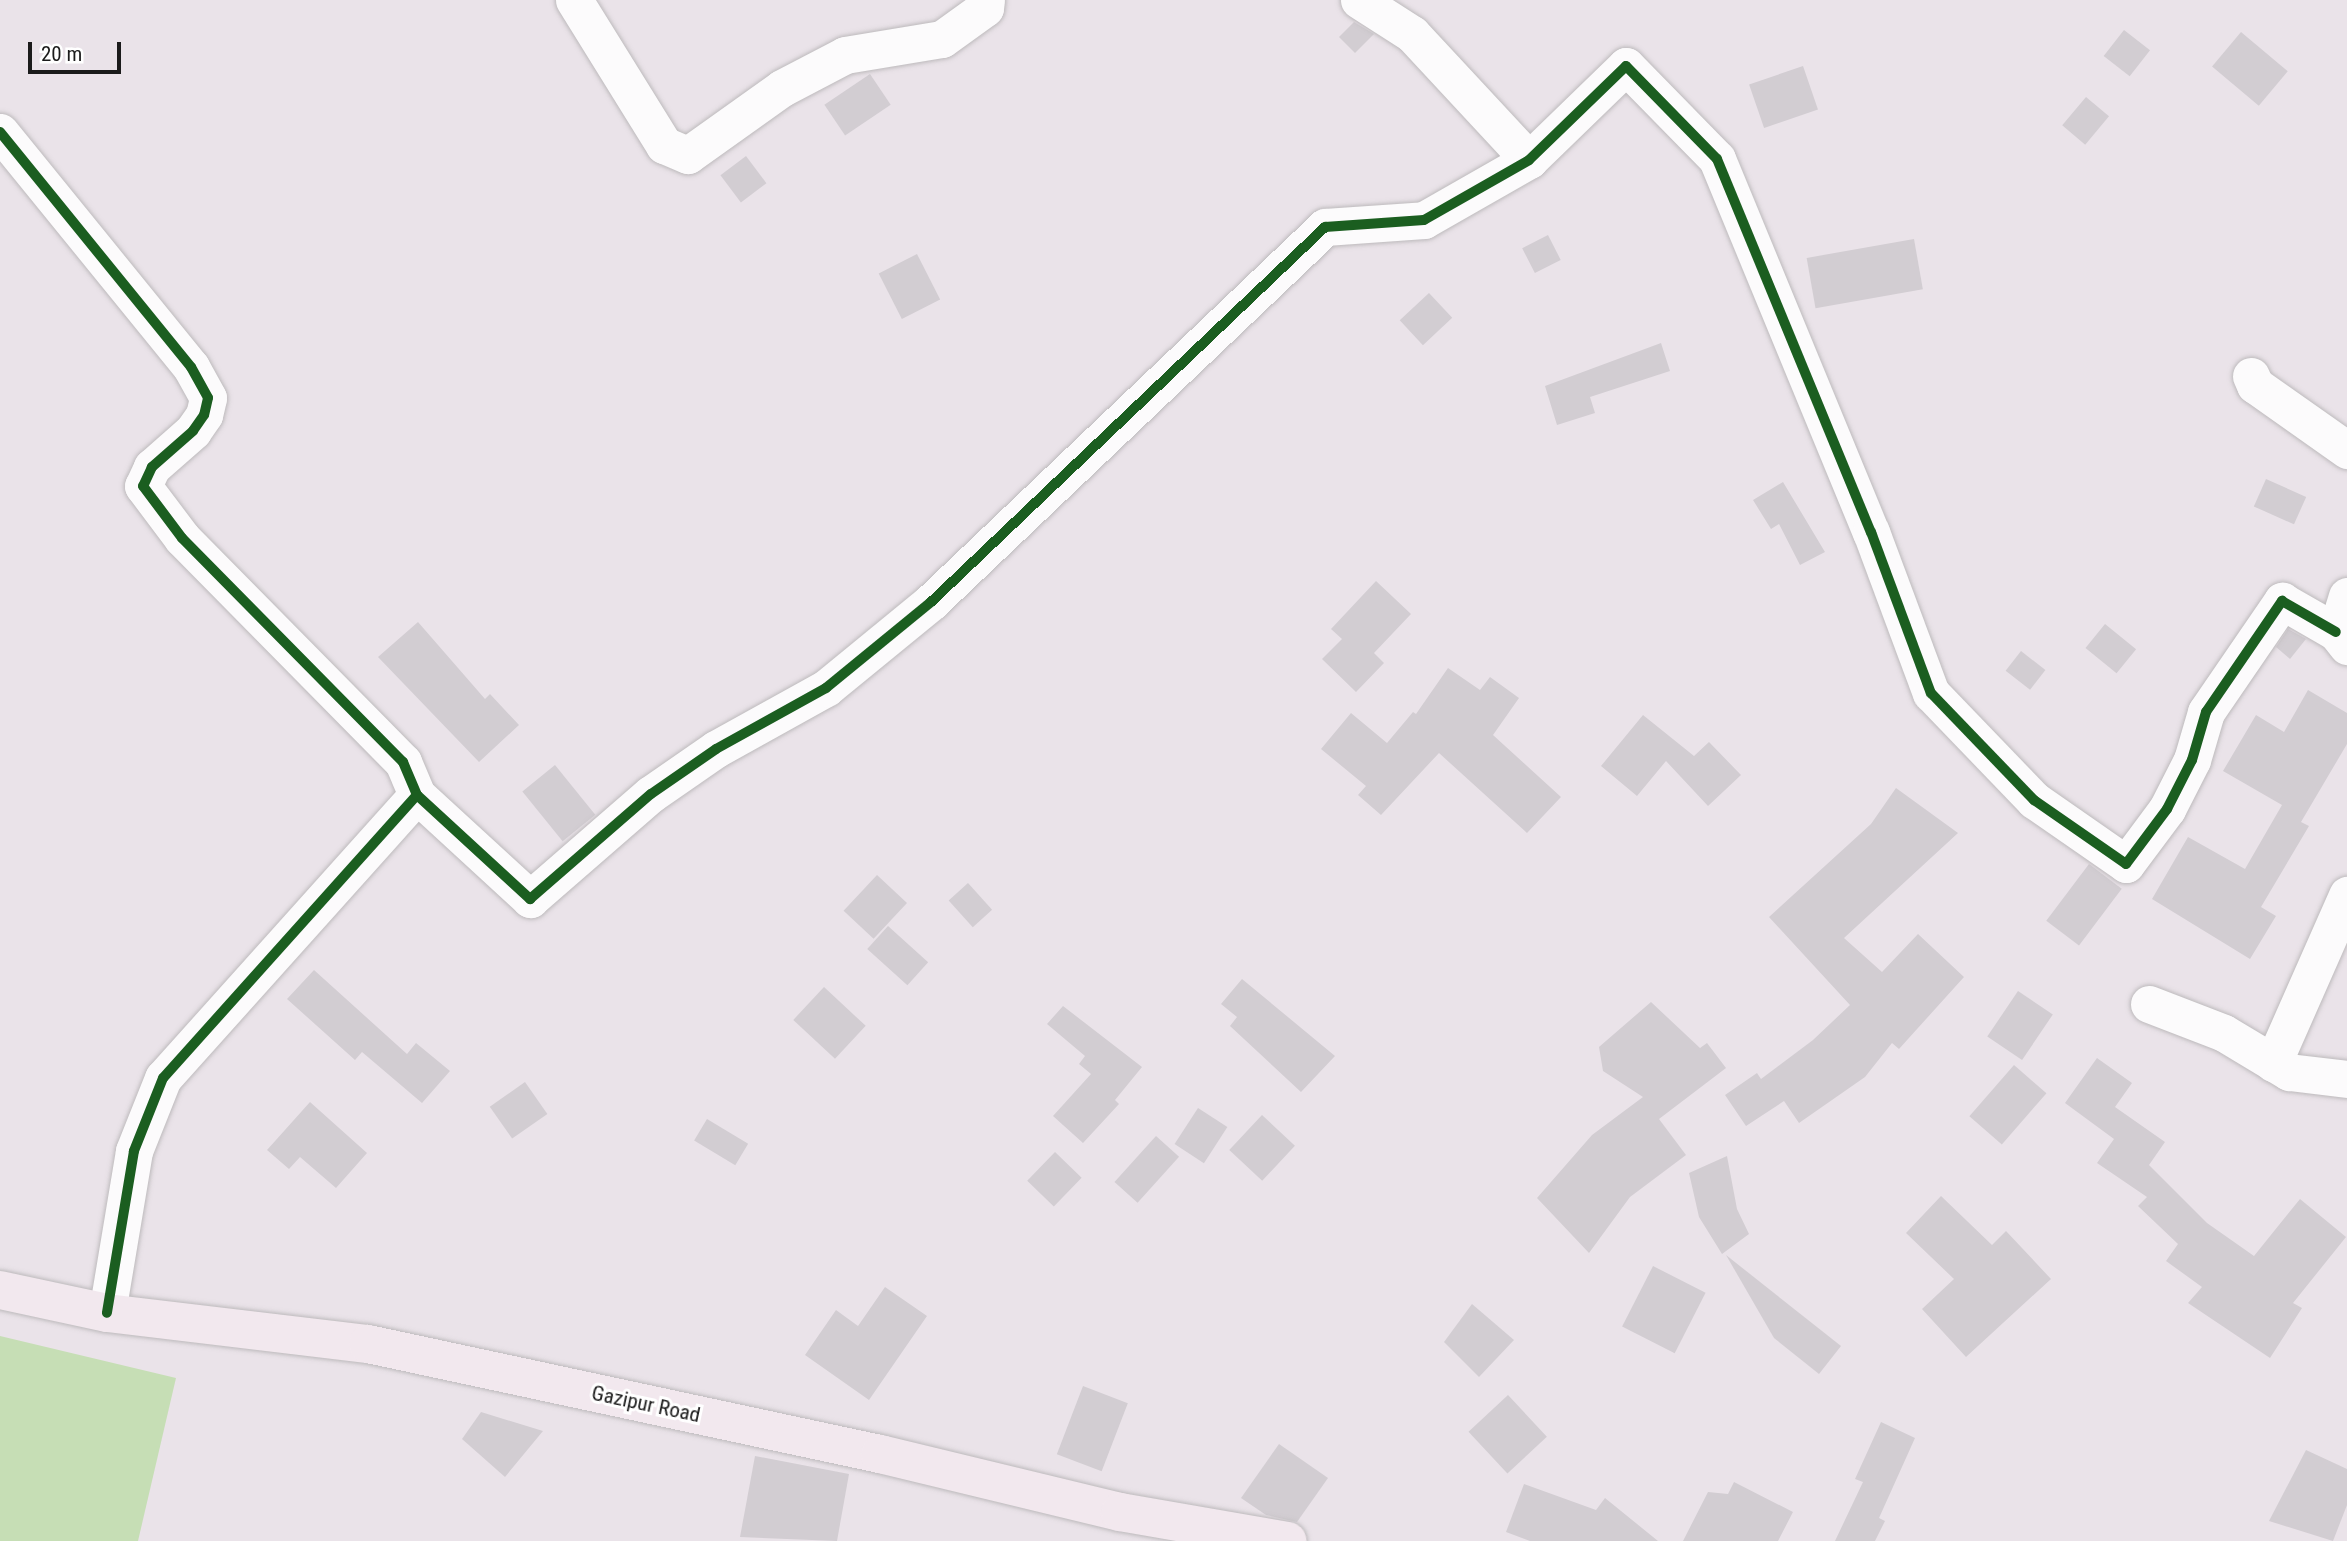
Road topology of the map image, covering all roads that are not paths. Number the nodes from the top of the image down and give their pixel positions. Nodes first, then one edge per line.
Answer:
1 (574, 0) edge
2 (986, 0) edge
3 (1359, 0) edge
4 (0, 132) edge
5 (1530, 160) junction
6 (2251, 376) dead end
7 (2347, 450) edge
8 (2347, 596) edge
9 (2341, 639) edge
10 (417, 794) junction
11 (2347, 895) edge
12 (2149, 1004) dead end
13 (2273, 1063) junction
14 (2347, 1079) edge
15 (0, 1290) edge
16 (107, 1313) junction
17 (1288, 1541) edge

1 - 2 street
3 - 5 street
4 - 10 street
5 - 9 street
5 - 10 street
6 - 7 street
8 - 9 street
10 - 16 street
11 - 13 street
12 - 13 street
13 - 14 street
15 - 16 street, Gazipur Road
16 - 17 street, Gazipur Road

